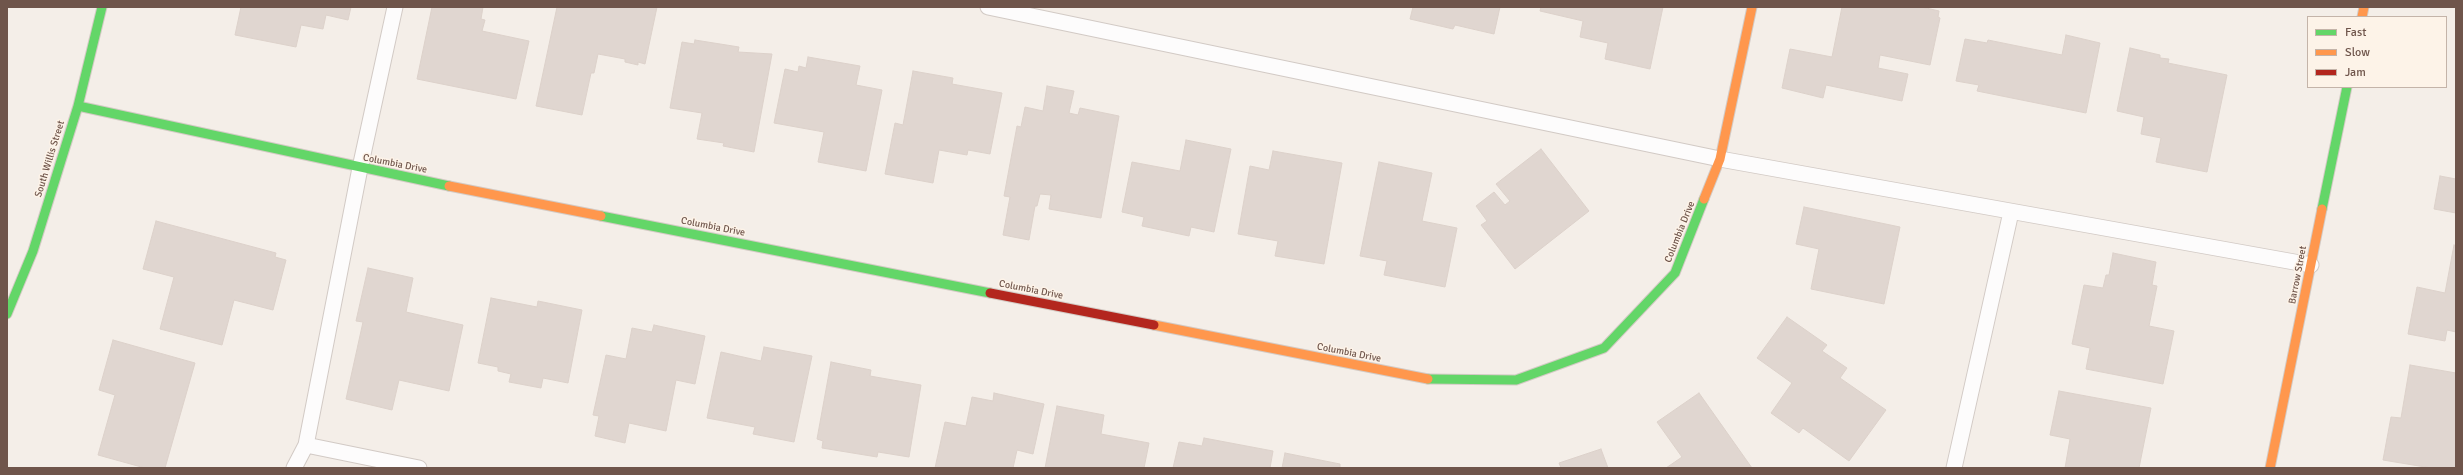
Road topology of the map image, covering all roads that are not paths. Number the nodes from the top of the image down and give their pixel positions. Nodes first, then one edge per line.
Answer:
1 (102, 7) edge
2 (396, 7) edge
3 (988, 7) edge
4 (1752, 7) edge
5 (2347, 88) edge
6 (78, 106) junction
7 (1720, 159) junction
8 (360, 168) junction
9 (2011, 212) junction
10 (2311, 265) junction
11 (7, 314) edge
12 (306, 445) junction
13 (294, 468) edge
14 (419, 468) edge
15 (1954, 468) edge
16 (2270, 468) edge

1 - 6 street, South Willis Street
2 - 8 lane
3 - 7 lane
4 - 7 street, Columbia Drive
5 - 10 street, Barrow Street
6 - 8 street, Columbia Drive
6 - 11 street, South Willis Street
7 - 8 street, Columbia Drive
7 - 9 lane
8 - 12 lane
9 - 10 lane
9 - 15 lane
10 - 16 street, Barrow Street
12 - 13 lane
12 - 14 lane

